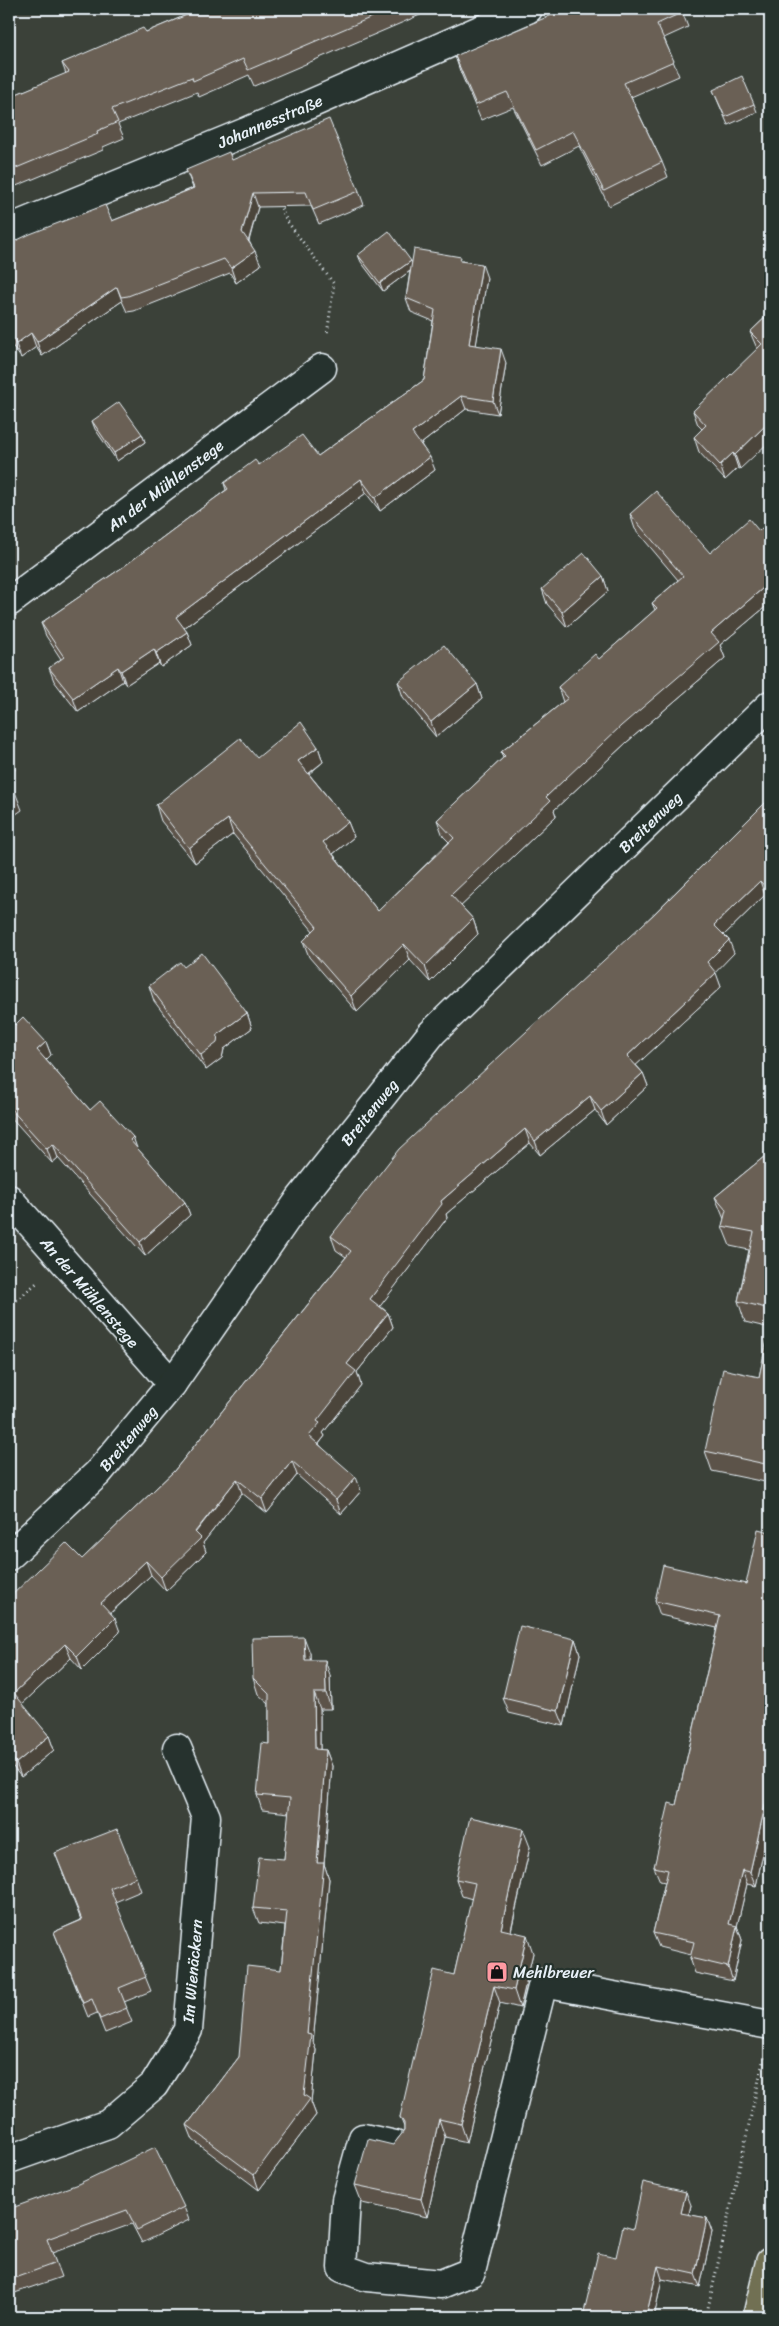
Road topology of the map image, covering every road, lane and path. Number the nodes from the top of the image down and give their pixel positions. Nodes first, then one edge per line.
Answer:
1 (528, 9) edge
2 (276, 196) edge
3 (9, 229) edge
4 (322, 368) joint
5 (9, 602) edge
6 (770, 704) edge
7 (9, 1199) edge
8 (62, 1261) junction
9 (9, 1307) edge
10 (172, 1384) junction
11 (9, 1556) edge
12 (177, 1748) dead end
13 (768, 2038) edge
14 (395, 2144) edge
15 (9, 2159) edge
16 (770, 2262) edge
17 (706, 2317) edge
18 (757, 2317) edge

1 - 3 street, Johannesstraße
2 - 4 path
4 - 5 street, An der Mühlenstege
6 - 10 street, Breitenweg
7 - 8 street, An der Mühlenstege
8 - 9 path
8 - 10 street, An der Mühlenstege
10 - 11 street, Breitenweg
12 - 15 street, Im Wienäckern
13 - 14 street
13 - 17 path
16 - 18 main road

